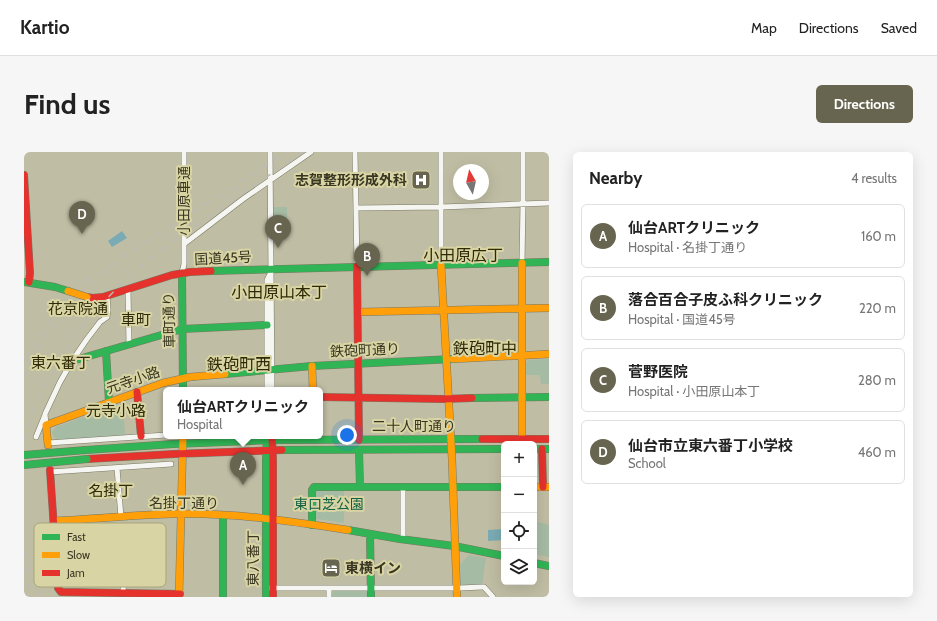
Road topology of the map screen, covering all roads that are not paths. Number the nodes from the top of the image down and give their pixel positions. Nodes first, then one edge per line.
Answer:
1 (184, 152) edge
2 (270, 152) edge
3 (311, 152) edge
4 (355, 152) edge
5 (441, 152) edge
6 (522, 152) edge
7 (24, 175) edge
8 (270, 180) junction
9 (549, 202) edge
10 (523, 204) junction
11 (441, 207) junction
12 (356, 208) junction
13 (184, 244) junction
14 (549, 262) edge
15 (522, 263) junction
16 (441, 265) junction
17 (357, 266) junction
18 (272, 269) junction
19 (182, 273) junction
20 (26, 282) edge
21 (128, 290) junction
22 (107, 296) junction
23 (549, 308) edge
24 (522, 309) junction
25 (444, 310) junction
26 (358, 312) junction
27 (267, 325) junction
28 (182, 329) junction
29 (129, 344) junction
30 (106, 351) junction
31 (549, 354) edge
32 (522, 355) junction
33 (447, 359) junction
34 (72, 361) junction
35 (358, 364) junction
36 (312, 366) junction
37 (269, 369) junction
38 (183, 378) junction
39 (183, 387) edge
40 (267, 387) edge
41 (272, 387) edge
42 (312, 387) edge
43 (137, 392) junction
44 (323, 397) edge
45 (522, 397) junction
46 (549, 397) edge
47 (358, 398) junction
48 (449, 398) junction
49 (109, 402) junction
50 (45, 414) junction
51 (46, 425) junction
52 (163, 435) edge
53 (141, 436) junction
54 (36, 437) dead end
55 (226, 439) edge
56 (270, 439) edge
57 (314, 439) edge
58 (451, 439) junction
59 (522, 439) junction
60 (549, 439) edge
61 (183, 440) edge
62 (359, 440) junction
63 (48, 444) joint
64 (452, 449) junction
65 (501, 449) edge
66 (546, 449) edge
67 (270, 450) junction
68 (359, 450) junction
69 (183, 453) junction
70 (24, 455) edge
71 (171, 464) dead end
72 (24, 465) edge
73 (117, 468) junction
74 (50, 471) joint
75 (360, 487) junction
76 (403, 487) junction
77 (453, 487) junction
78 (501, 487) edge
79 (546, 487) edge
80 (181, 514) junction
81 (223, 516) junction
82 (121, 517) junction
83 (270, 519) junction
84 (53, 521) joint
85 (312, 525) junction
86 (370, 534) junction
87 (403, 539) junction
88 (455, 547) junction
89 (501, 555) edge
90 (537, 563) edge
91 (549, 566) edge
92 (58, 587) edge
93 (123, 587) edge
94 (270, 588) junction
95 (329, 588) junction
96 (370, 588) junction
97 (457, 588) junction
98 (123, 593) junction
99 (180, 596) edge
100 (223, 597) edge
101 (266, 597) edge
102 (273, 597) edge
103 (329, 597) edge
104 (371, 597) edge
105 (457, 597) edge
106 (494, 597) edge

1 - 13 street, 小田原車通
2 - 8 street
3 - 8 street
4 - 12 street
5 - 11 street
6 - 10 street
7 - 20 main road
8 - 13 street
8 - 18 street
9 - 10 street
10 - 11 street
10 - 15 street
11 - 12 street
11 - 16 street
12 - 17 street
13 - 19 street, 小田原車通
14 - 15 main road, 国道45号
15 - 16 main road, 国道45号
15 - 24 main road
16 - 17 main road, 国道45号
16 - 25 main road
17 - 18 main road, 国道45号
17 - 26 main road
18 - 19 main road, 国道45号
18 - 27 street
18 - 37 street
19 - 21 main road, 国道45号
19 - 28 main road, 車町通り
20 - 22 main road, 国道45号, bridge
21 - 22 main road, 国道45号
21 - 29 street
22 - 34 street
23 - 24 main road
24 - 25 main road
24 - 32 main road
25 - 26 main road
25 - 33 main road
26 - 35 main road
27 - 28 main road
27 - 37 street
28 - 29 main road
28 - 38 main road, 車町通り
29 - 30 main road
30 - 34 main road
30 - 49 main road
31 - 32 main road, 鉄砲町通り
32 - 33 main road, 鉄砲町通り
32 - 45 main road
33 - 35 main road, 鉄砲町通り
33 - 48 main road
34 - 50 street
35 - 36 main road, 鉄砲町通り
35 - 47 main road
36 - 37 main road, 鉄砲町通り
36 - 42 main road
37 - 38 main road, 鉄砲町通り
37 - 40 street
37 - 41 street
38 - 39 main road, 車町通り
38 - 43 main road, 元寺小路
43 - 49 main road, 元寺小路
43 - 53 main road
44 - 47 main road
45 - 46 main road
45 - 48 main road
45 - 59 main road
47 - 48 main road
47 - 62 main road
48 - 58 main road
49 - 51 main road, 元寺小路
50 - 51 street
50 - 54 street
51 - 63 main road
52 - 53 street
53 - 63 street
55 - 61 main road, 二十人町通り
56 - 67 main road, 東八番丁
57 - 62 main road, 二十人町通り
58 - 59 main road, 二十人町通り
58 - 62 main road, 二十人町通り
58 - 64 main road
59 - 60 main road, 二十人町通り
61 - 69 main road
61 - 70 main road, 二十人町通り, bridge
64 - 65 main road, 二十人町通り
64 - 68 main road, 二十人町通り
64 - 77 main road
66 - 79 main road
67 - 68 main road, 二十人町通り
67 - 69 main road, 二十人町通り
67 - 83 main road, 東八番丁
68 - 75 main road
69 - 72 main road, 二十人町通り, bridge
69 - 80 main road
71 - 73 street
73 - 74 street
73 - 82 street
74 - 84 main road
75 - 76 main road
75 - 85 main road
76 - 77 main road
76 - 87 street
77 - 78 main road
77 - 88 main road
80 - 81 main road, 名掛丁通り
80 - 82 main road, 名掛丁通り
80 - 99 main road
81 - 83 main road, 名掛丁通り
81 - 100 main road
82 - 84 main road, 名掛丁通り
83 - 85 main road, 名掛丁通り
83 - 94 main road, 東八番丁
85 - 86 main road, 名掛丁通り
86 - 87 main road, 名掛丁通り
86 - 96 main road
87 - 88 main road, 名掛丁通り
88 - 89 main road, 名掛丁通り
88 - 97 main road
90 - 91 main road
92 - 98 main road
93 - 98 street
94 - 95 street
94 - 101 main road, 東八番丁
94 - 102 main road, 東八番丁
95 - 96 street
95 - 103 street
96 - 97 street
96 - 104 main road
97 - 105 main road
97 - 106 street
98 - 99 main road

